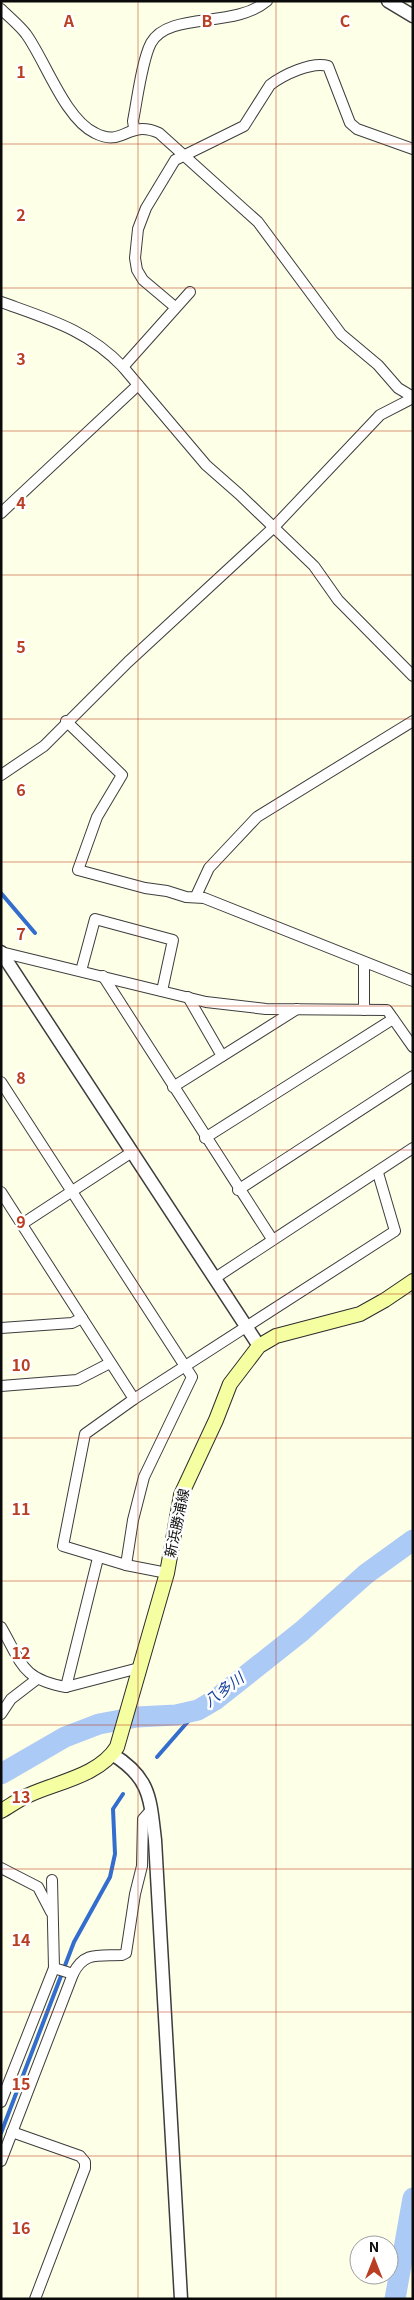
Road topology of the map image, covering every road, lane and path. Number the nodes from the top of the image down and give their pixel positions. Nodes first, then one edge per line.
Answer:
1 (267, 1) edge
2 (388, 1) edge
3 (1, 9) edge
4 (413, 16) edge
5 (134, 128) junction
6 (413, 149) edge
7 (183, 154) junction
8 (190, 292) dead end
9 (1, 302) edge
10 (175, 307) junction
11 (123, 367) junction
12 (138, 385) junction
13 (413, 397) edge
14 (1, 514) edge
15 (273, 528) junction
16 (412, 672) edge
17 (66, 721) junction
18 (413, 721) edge
19 (1, 775) edge
20 (196, 896) junction
21 (1, 952) edge
22 (364, 963) junction
23 (81, 971) junction
24 (103, 976) junction
25 (413, 981) edge
26 (162, 991) junction
27 (188, 997) junction
28 (297, 1009) junction
29 (364, 1010) junction
30 (393, 1020) junction
31 (413, 1047) edge
32 (222, 1056) junction
33 (413, 1076) edge
34 (1, 1082) edge
35 (173, 1087) junction
36 (205, 1138) junction
37 (413, 1148) edge
38 (132, 1152) junction
39 (378, 1173) junction
40 (238, 1190) junction
41 (72, 1191) junction
42 (1, 1192) edge
43 (22, 1224) junction
44 (272, 1239) junction
45 (214, 1278) junction
46 (413, 1281) edge
47 (82, 1318) junction
48 (246, 1327) junction
49 (1, 1328) edge
50 (259, 1346) junction
51 (110, 1363) junction
52 (186, 1367) junction
53 (1, 1386) edge
54 (134, 1399) junction
55 (98, 1558) junction
56 (126, 1566) junction
57 (167, 1573) junction
58 (1, 1627) edge
59 (138, 1672) junction
60 (37, 1679) junction
61 (66, 1687) junction
62 (1, 1714) edge
63 (115, 1751) junction
64 (151, 1810) junction
65 (1, 1811) edge
66 (1, 1868) edge
67 (52, 1880) dead end
68 (53, 1915) junction
69 (56, 1968) junction
70 (72, 1974) junction
71 (1, 2102) edge
72 (12, 2132) junction
73 (1, 2161) edge
74 (35, 2299) edge
75 (181, 2299) edge

1 - 5 street
2 - 4 street
3 - 5 street
5 - 7 street
6 - 7 street
7 - 10 street
7 - 13 street
8 - 10 street
9 - 11 street
10 - 11 street
11 - 12 street
12 - 14 street
12 - 15 street
13 - 15 street
15 - 16 street
15 - 17 street
17 - 19 street
17 - 20 street
18 - 20 street
20 - 22 street
21 - 23 street
21 - 38 street
22 - 25 street
22 - 29 street
23 - 24 street
23 - 26 street
24 - 26 street
24 - 35 street
26 - 27 street
27 - 28 street
27 - 32 street
28 - 29 street
28 - 32 street
29 - 30 street
30 - 31 street
30 - 36 street
32 - 35 street
33 - 40 street
34 - 41 street
35 - 36 street
36 - 40 street
37 - 39 street
38 - 41 street
38 - 45 street
39 - 44 street
39 - 48 street
40 - 44 street
41 - 43 street
41 - 52 street
42 - 43 street
43 - 47 street
44 - 45 street
45 - 48 street
46 - 50 main road, 新浜勝浦線
47 - 49 street
47 - 51 street
48 - 50 street
48 - 52 street
50 - 57 main road, 新浜勝浦線
51 - 53 street
51 - 54 street
52 - 54 street
52 - 56 street
54 - 55 street
55 - 56 street
55 - 61 street
56 - 57 street
57 - 59 main road, 新浜勝浦線
58 - 60 street
59 - 61 street
59 - 63 main road, 新浜勝浦線
60 - 61 street
60 - 62 street
63 - 64 street
63 - 65 main road
64 - 70 street
64 - 75 street
66 - 68 street
67 - 68 street
68 - 69 street
69 - 70 street
69 - 71 street
70 - 72 street
72 - 73 street
72 - 74 street

